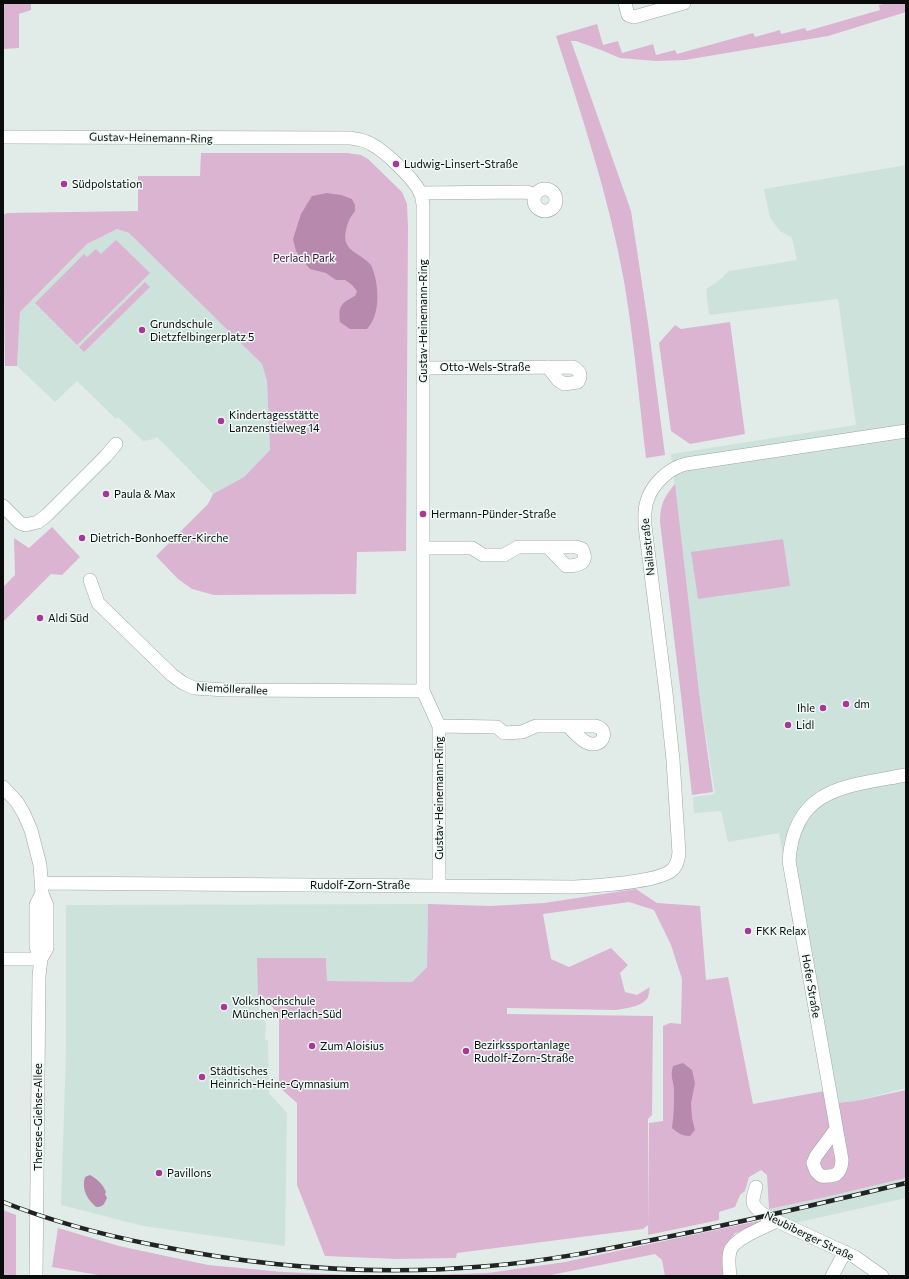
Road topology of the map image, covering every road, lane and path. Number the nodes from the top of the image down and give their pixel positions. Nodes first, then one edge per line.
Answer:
1 (625, 3) edge
2 (684, 3) edge
3 (3, 137) edge
4 (420, 193) junction
5 (535, 195) dead end
6 (548, 367) dead end
7 (422, 368) junction
8 (906, 431) edge
9 (116, 444) dead end
10 (3, 506) edge
11 (548, 547) dead end
12 (423, 548) junction
13 (90, 580) dead end
14 (423, 690) junction
15 (439, 726) junction
16 (568, 726) dead end
17 (906, 775) edge
18 (3, 787) edge
19 (674, 869) joint
20 (439, 886) junction
21 (42, 888) junction
22 (3, 959) edge
23 (41, 959) junction
24 (836, 1129) dead end
25 (756, 1186) dead end
26 (777, 1221) junction
27 (845, 1252) junction
28 (36, 1276) edge
29 (730, 1276) edge
30 (832, 1276) edge
31 (882, 1276) edge

1 - 2 street
3 - 4 street, Gustav-Heinemann-Ring
4 - 5 street
4 - 7 street, Gustav-Heinemann-Ring
6 - 7 street, Otto-Wels-Straße
7 - 12 street, Gustav-Heinemann-Ring
8 - 19 street, Nailastraße
9 - 10 street
11 - 12 street
12 - 14 street, Gustav-Heinemann-Ring
13 - 14 street, Niemöllerallee
14 - 15 street, Gustav-Heinemann-Ring
15 - 16 street
15 - 20 street, Gustav-Heinemann-Ring
17 - 24 street, Hofer Straße
18 - 21 street, Therese-Giehse-Allee
19 - 20 street, Rudolf-Zorn-Straße
20 - 21 street, Rudolf-Zorn-Straße
21 - 23 street, Therese-Giehse-Allee
22 - 23 street
23 - 28 street, Therese-Giehse-Allee
25 - 26 street, Neubiberger Straße
26 - 27 street, Neubiberger Straße
26 - 29 street
27 - 30 street
27 - 31 street, Neubiberger Straße

